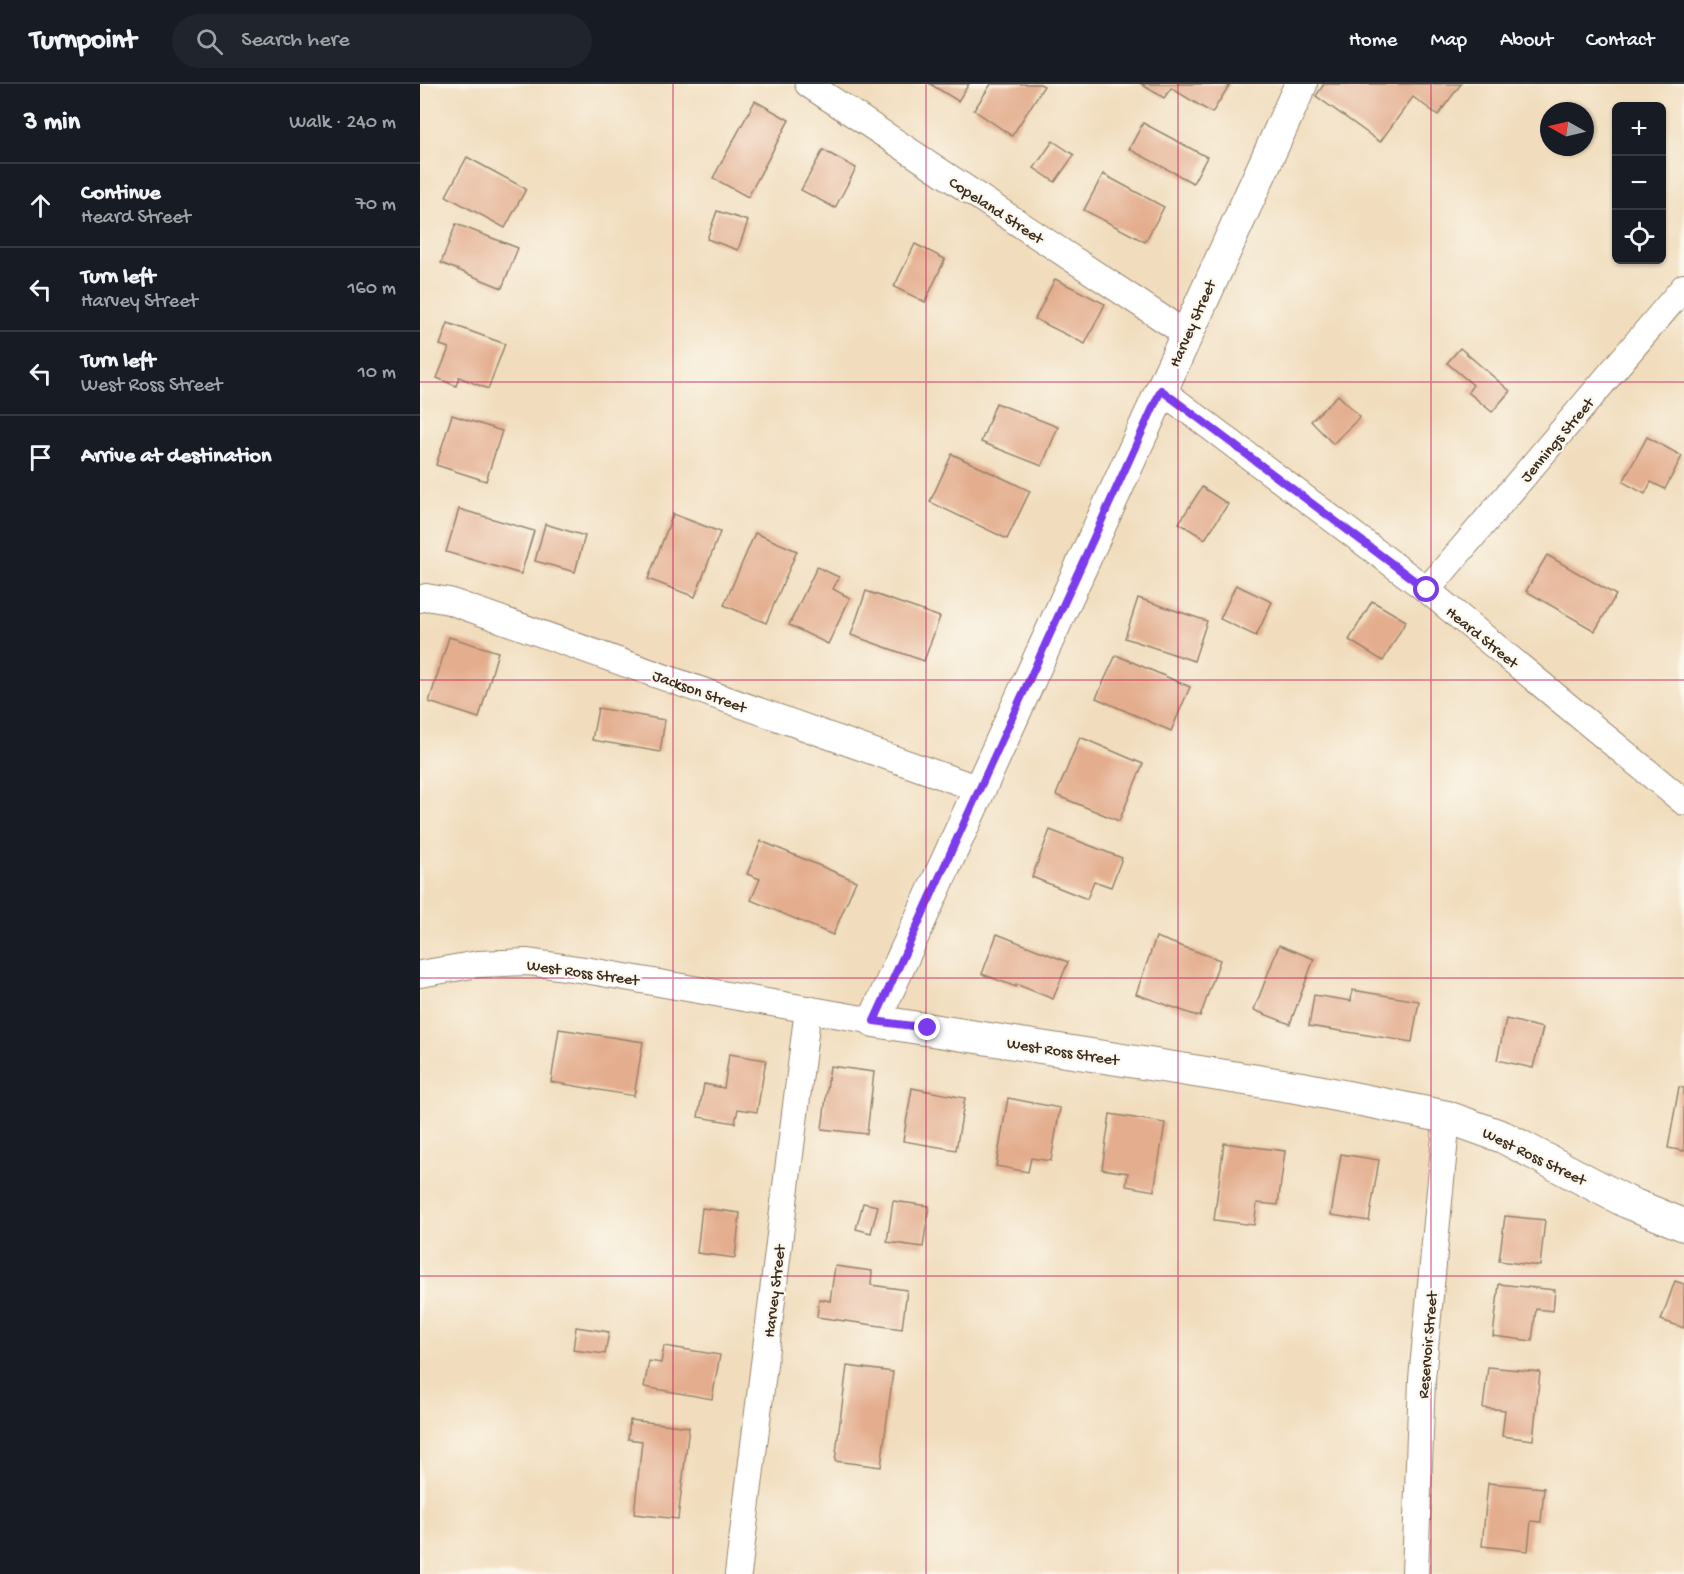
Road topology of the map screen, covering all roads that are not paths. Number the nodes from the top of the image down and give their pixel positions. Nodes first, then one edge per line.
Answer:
1 (808, 84) edge
2 (1301, 84) edge
3 (1684, 287) edge
4 (1186, 334) junction
5 (1161, 390) junction
6 (1427, 590) junction
7 (420, 599) edge
8 (979, 789) junction
9 (1684, 802) edge
10 (420, 974) edge
11 (808, 1009) junction
12 (874, 1021) junction
13 (1447, 1117) junction
14 (1684, 1225) edge
15 (738, 1574) edge
16 (1415, 1574) edge

1 - 4 street, Copeland Street
2 - 4 street, Harvey Street
3 - 6 street, Jennings Street
4 - 5 street, Harvey Street
5 - 6 street, Heard Street
5 - 8 street, Harvey Street
6 - 9 street, Heard Street
7 - 8 street, Jackson Street
8 - 12 street, Harvey Street
10 - 11 street, West Ross Street
11 - 12 street, West Ross Street
11 - 15 street, Harvey Street
12 - 13 street, West Ross Street
13 - 14 street, West Ross Street
13 - 16 street, Reservoir Street

